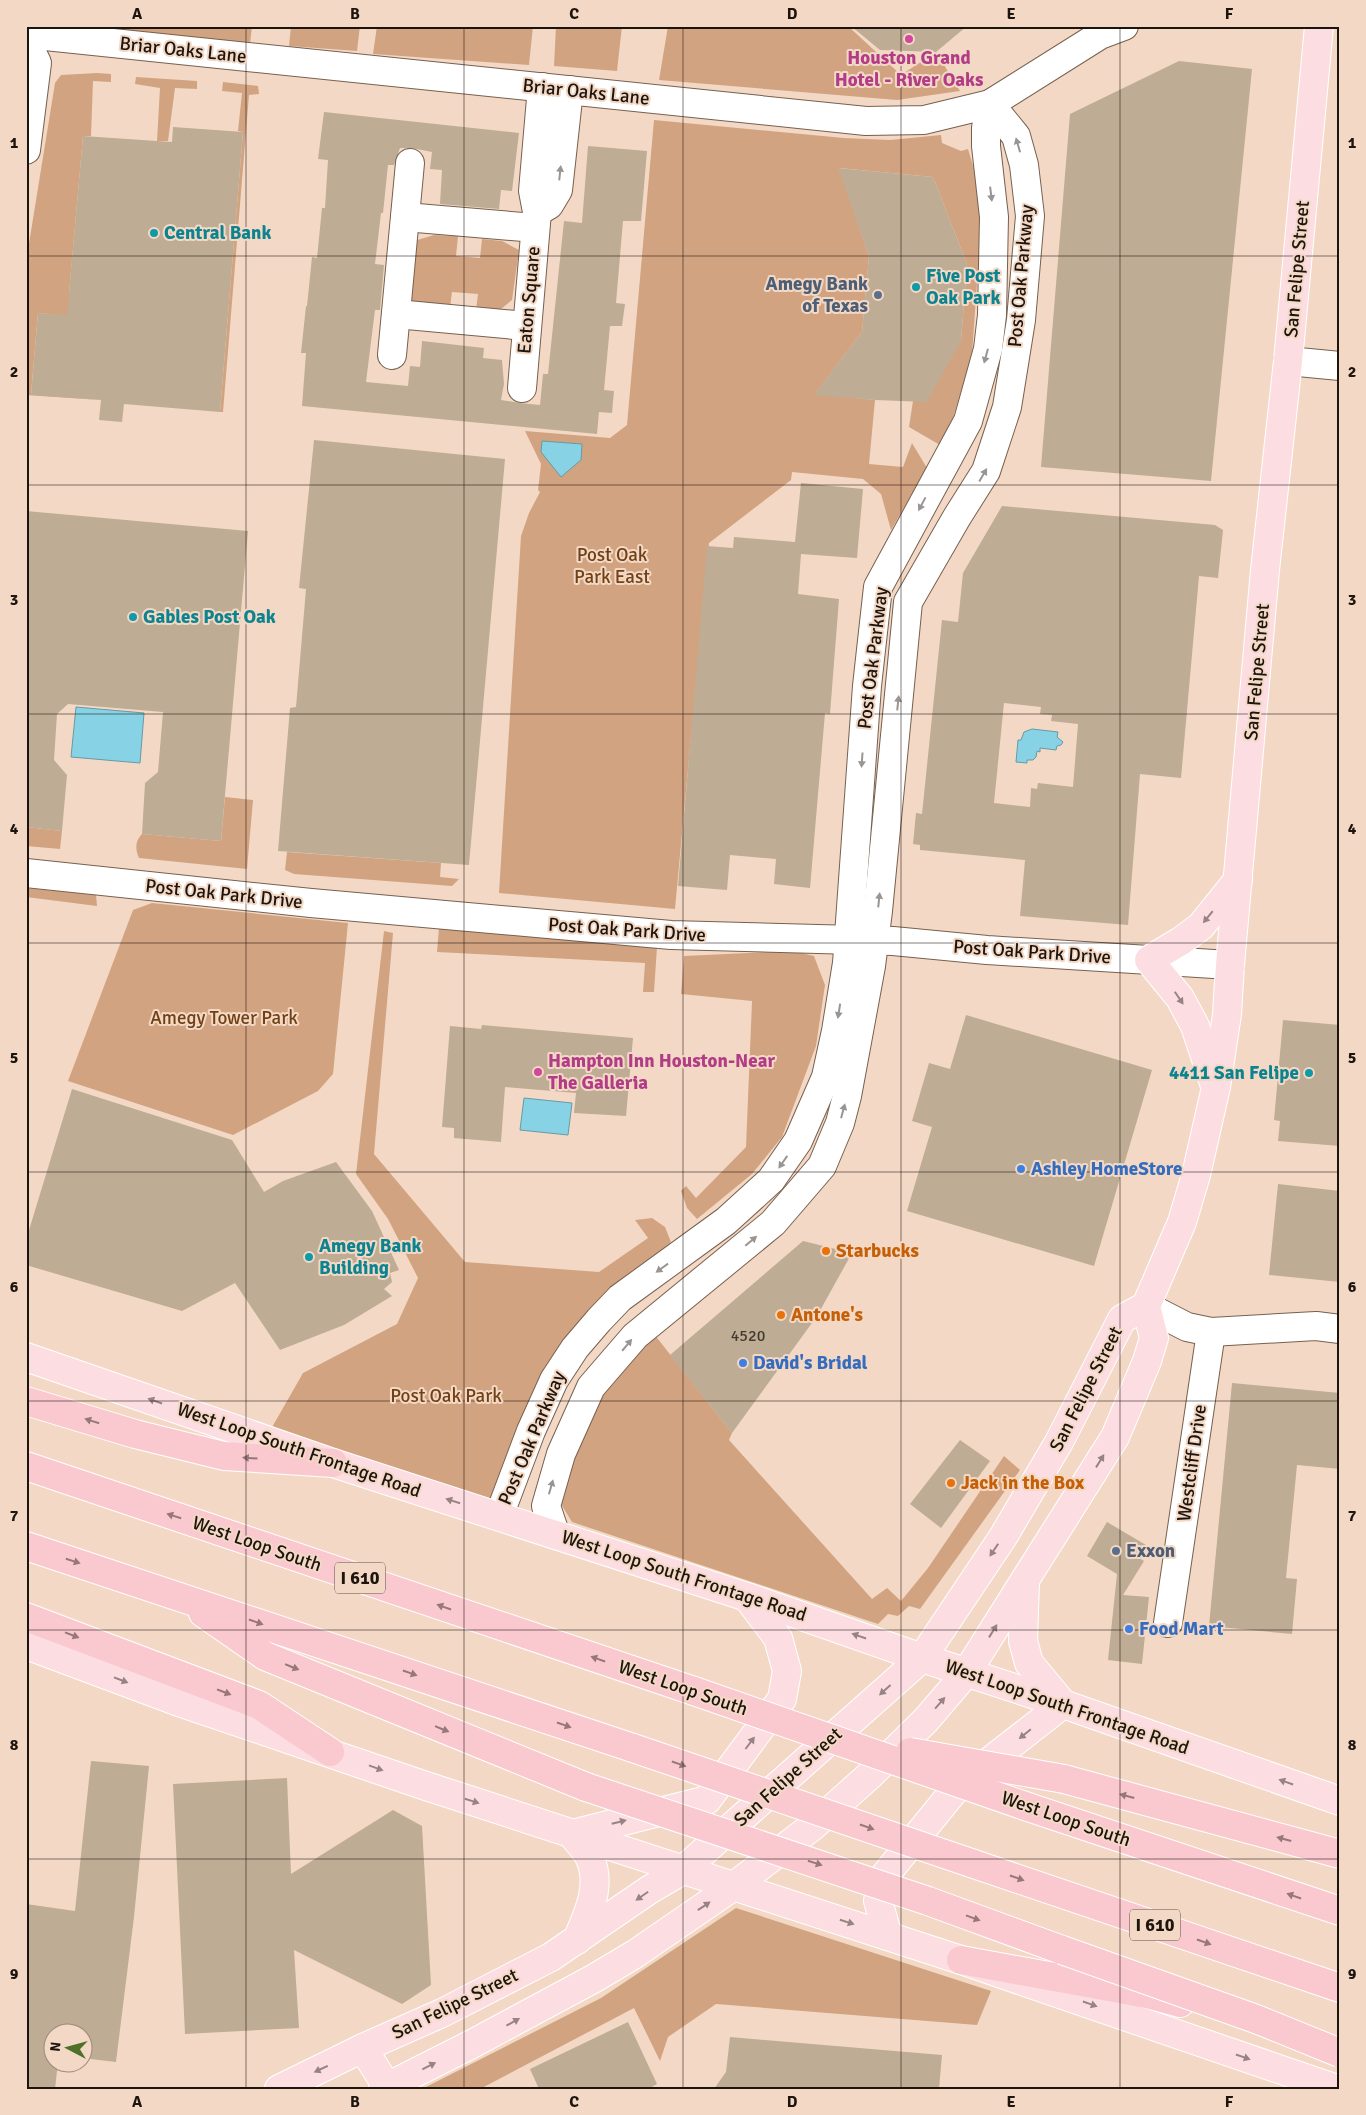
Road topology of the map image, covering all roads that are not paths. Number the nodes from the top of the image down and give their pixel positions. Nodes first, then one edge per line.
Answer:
1 (1124, 26) edge
2 (1319, 26) edge
3 (26, 34) edge
4 (26, 40) edge
5 (556, 89) junction
6 (990, 104) junction
7 (26, 150) edge
8 (410, 163) dead end
9 (405, 217) junction
10 (536, 220) junction
11 (396, 314) junction
12 (526, 326) junction
13 (392, 355) dead end
14 (1288, 361) junction
15 (1340, 366) edge
16 (522, 388) dead end
17 (26, 873) edge
18 (1238, 880) junction
19 (862, 939) junction
20 (1149, 960) junction
21 (1230, 965) junction
22 (1216, 1087) junction
23 (698, 1241) junction
24 (719, 1268) junction
25 (1146, 1306) junction
26 (1340, 1329) edge
27 (1211, 1332) junction
28 (26, 1357) edge
29 (26, 1401) edge
30 (333, 1463) junction
31 (26, 1466) edge
32 (499, 1516) junction
33 (555, 1533) junction
34 (26, 1546) edge
35 (1025, 1580) junction
36 (177, 1595) junction
37 (747, 1596) junction
38 (26, 1617) edge
39 (1168, 1623) dead end
40 (26, 1645) edge
41 (922, 1658) junction
42 (967, 1672) junction
43 (1063, 1704) junction
44 (827, 1737) junction
45 (330, 1752) junction
46 (1340, 1801) edge
47 (572, 1834) junction
48 (1335, 1853) edge
49 (683, 1870) junction
50 (734, 1886) junction
51 (1340, 1911) edge
52 (888, 1936) junction
53 (577, 1940) junction
54 (961, 1960) junction
55 (1340, 1988) edge
56 (1340, 2046) edge
57 (363, 2048) junction
58 (1340, 2053) edge
59 (385, 2088) edge
60 (279, 2089) edge
61 (1337, 2089) edge

1 - 6 street, Briar Oaks Lane
2 - 14 main road, San Felipe Street
3 - 5 street, Briar Oaks Lane
4 - 7 street
5 - 6 street, Briar Oaks Lane
5 - 10 street, Eaton Square
6 -> 19 street, Post Oak Parkway
19 -> 6 street, Post Oak Parkway
8 - 9 street
9 - 10 street
9 - 11 street
10 - 12 street, Eaton Square
11 - 12 street
11 - 13 street
12 - 16 street, Eaton Square
14 - 15 street
14 - 18 main road, San Felipe Street
17 - 19 street, Post Oak Park Drive
18 -> 20 main road
18 - 21 main road, San Felipe Street
19 - 20 street, Post Oak Park Drive
19 -> 23 street, Post Oak Parkway
24 -> 19 street, Post Oak Parkway
20 - 21 street, Post Oak Park Drive
20 -> 22 main road
21 - 22 main road, San Felipe Street
22 - 25 main road, San Felipe Street
23 - 24 street
23 -> 32 street, Post Oak Parkway
33 -> 24 street, Post Oak Parkway
25 - 27 street
35 -> 25 main road, San Felipe Street
25 -> 41 main road, San Felipe Street
26 - 27 street
27 - 39 street, Westcliff Drive
30 -> 28 main road, West Loop South Frontage Road
30 -> 29 highway
32 -> 30 main road, West Loop South Frontage Road
44 -> 31 highway, West Loop South / I 610, bridge
32 - 33 main road, West Loop South Frontage Road
33 - 37 main road, West Loop South Frontage Road
34 -> 36 highway, I 610
42 -> 35 main road, San Felipe Street
35 - 43 main road
36 -> 55 highway, I 610, bridge
36 -> 58 highway, bridge
41 -> 37 main road, West Loop South Frontage Road
47 -> 37 main road
38 -> 45 highway
40 -> 45 main road
41 - 42 main road, West Loop South Frontage Road
41 -> 49 main road, San Felipe Street
42 - 43 main road, West Loop South Frontage Road
50 -> 42 main road, San Felipe Street
46 -> 43 main road, West Loop South Frontage Road
43 -> 52 main road
48 -> 44 highway, bridge
51 -> 44 highway, West Loop South / I 610, bridge
45 -> 47 main road
47 - 49 main road
47 - 53 main road
49 - 50 main road
49 -> 53 main road, San Felipe Street
50 -> 52 main road
59 -> 50 main road, San Felipe Street
52 - 54 main road
53 - 57 main road, San Felipe Street
54 - 56 highway
54 -> 61 main road
57 - 59 main road
57 -> 60 main road, San Felipe Street

